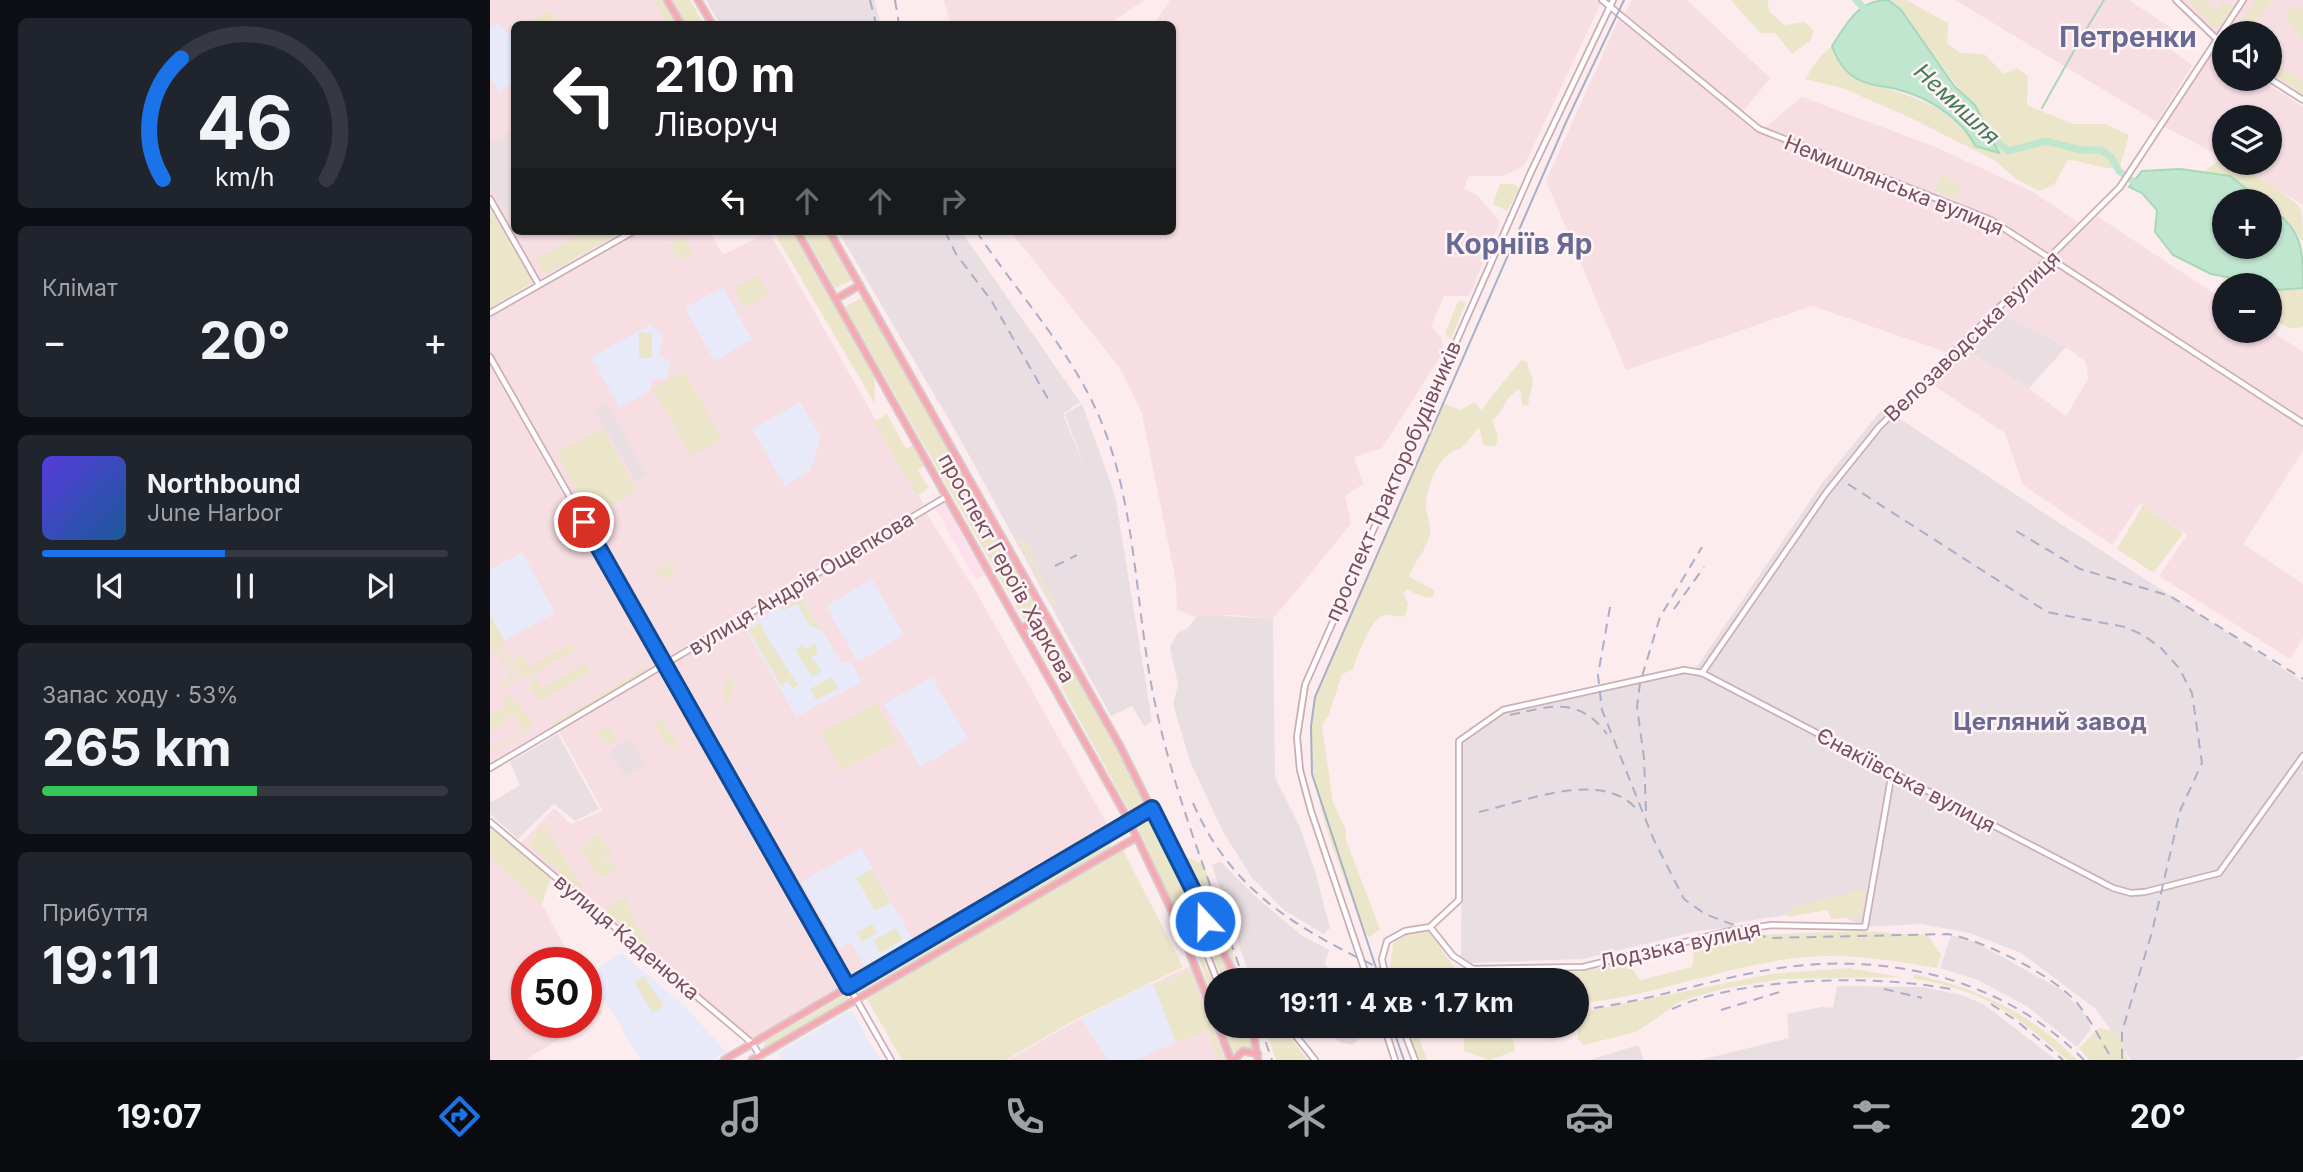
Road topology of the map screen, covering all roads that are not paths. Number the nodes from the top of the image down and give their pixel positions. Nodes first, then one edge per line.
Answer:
1 (667, 0) edge
2 (698, 0) edge
3 (1602, 0) edge
4 (2176, 0) edge
5 (2243, 0) edge
6 (1612, 2) edge
7 (679, 21) edge
8 (710, 21) edge
9 (2229, 21) edge
10 (2212, 36) edge
11 (2212, 46) edge
12 (2282, 87) edge
13 (2303, 100) edge
14 (490, 199) edge
15 (627, 235) edge
16 (799, 235) edge
17 (831, 235) edge
18 (2051, 259) junction
19 (539, 285) junction
20 (860, 285) junction
21 (836, 299) junction
22 (490, 313) edge
23 (490, 357) edge
24 (2303, 423) edge
25 (948, 495) junction
26 (1046, 615) junction
27 (1022, 628) junction
28 (664, 664) junction
29 (1702, 673) junction
30 (2303, 756) edge
31 (490, 768) edge
32 (1892, 772) junction
33 (1152, 808) junction
34 (1129, 821) junction
35 (490, 822) edge
36 (1137, 836) junction
37 (1205, 914) junction
38 (1179, 926) junction
39 (1430, 927) junction
40 (1206, 952) junction
41 (1212, 968) edge
42 (1231, 968) edge
43 (1364, 968) edge
44 (1384, 968) edge
45 (848, 987) junction
46 (1204, 990) edge
47 (856, 1000) junction
48 (1223, 1038) edge
49 (1254, 1038) edge
50 (1298, 1038) edge
51 (1388, 1038) edge
52 (1407, 1038) edge
53 (752, 1043) junction
54 (760, 1056) junction
55 (1258, 1057) edge
56 (724, 1060) edge
57 (752, 1060) edge
58 (891, 1060) edge
59 (1232, 1060) edge
60 (1315, 1060) edge
61 (1395, 1060) edge
62 (1415, 1060) edge

1 - 7 main road
2 - 8 main road
3 - 6 street, Немишлянська вулиця
4 - 10 street
5 - 9 street, Велозаводська вулиця
6 - 18 street, Немишлянська вулиця
6 - 43 street, проспект Тракторобудівників
11 - 18 street, Велозаводська вулиця
12 - 13 street
14 - 19 street
15 - 19 street
16 - 21 main road, проспект Героїв Харкова
17 - 20 main road, проспект Героїв Харкова
18 - 24 street, Немишлянська вулиця
18 - 29 street, Велозаводська вулиця
19 - 22 street
20 - 21 main road
20 - 26 main road, проспект Героїв Харкова
21 - 25 main road, проспект Героїв Харкова
23 - 28 street
25 - 27 main road, проспект Героїв Харкова
25 - 28 street, вулиця Андрія Ощепкова
26 - 27 main road
26 - 33 main road, проспект Героїв Харкова
27 - 34 main road, проспект Героїв Харкова
28 - 31 street, вулиця Андрія Ощепкова
28 - 45 street
29 - 32 street, Єнакіївська вулиця
29 - 39 street, Єнакіївська вулиця
30 - 32 street, Єнакіївська вулиця
32 - 39 street, Лодзька вулиця
33 - 34 main road
33 - 37 main road, проспект Героїв Харкова
34 - 36 main road, проспект Героїв Харкова
34 - 45 main road
35 - 53 street, вулиця Каденюка
36 - 38 main road, проспект Героїв Харкова
36 - 47 main road
37 - 38 main road
37 - 40 street
37 - 42 main road, проспект Героїв Харкова
38 - 40 main road
38 - 46 main road, проспект Героїв Харкова
39 - 44 street
40 - 41 street
45 - 47 street
45 - 53 main road
47 - 54 main road
47 - 58 street
48 - 59 main road
49 - 55 main road
50 - 60 street
51 - 61 street
52 - 62 street
53 - 54 street, вулиця Каденюка
53 - 56 main road
54 - 57 main road
55 - 59 main road

